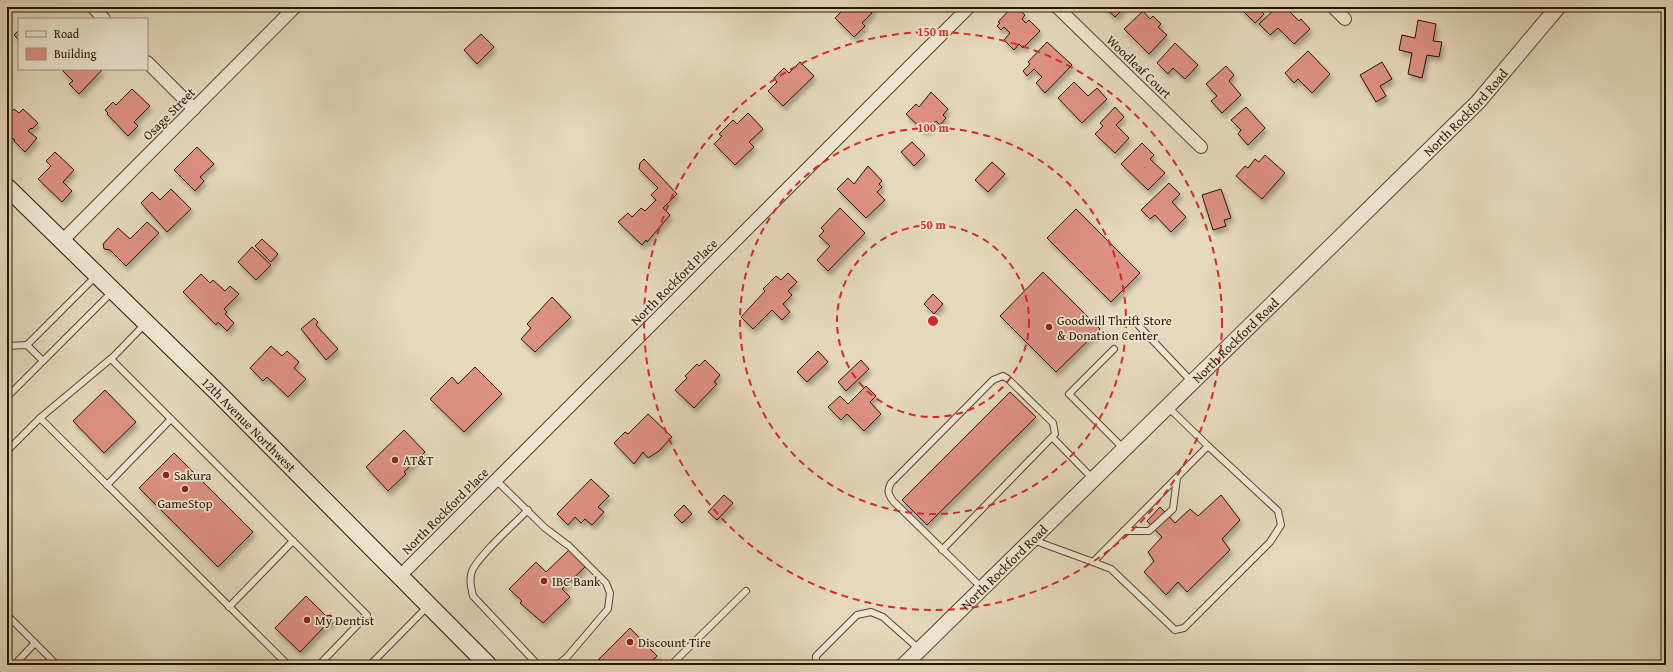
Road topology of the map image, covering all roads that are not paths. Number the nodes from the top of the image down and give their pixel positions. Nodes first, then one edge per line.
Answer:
1 (93, 7) edge
2 (295, 7) edge
3 (969, 7) edge
4 (1057, 7) edge
5 (1333, 7) edge
6 (1558, 7) edge
7 (103, 18) edge
8 (1345, 19) dead end
9 (148, 63) edge
10 (194, 109) junction
11 (1201, 147) dead end
12 (7, 187) edge
13 (62, 241) junction
14 (97, 274) junction
15 (114, 291) junction
16 (146, 323) junction
17 (1139, 326) dead end
18 (27, 345) junction
19 (7, 346) edge
20 (1114, 349) dead end
21 (111, 359) junction
22 (43, 361) junction
23 (1193, 383) junction
24 (7, 397) edge
25 (1168, 407) junction
26 (40, 418) junction
27 (171, 419) junction
28 (1053, 438) junction
29 (1208, 446) junction
30 (1125, 450) junction
31 (7, 451) edge
32 (1176, 478) junction
33 (496, 480) junction
34 (1094, 480) junction
35 (107, 485) junction
36 (528, 510) junction
37 (1124, 531) junction
38 (1033, 540) junction
39 (293, 542) junction
40 (942, 550) junction
41 (1093, 562) junction
42 (400, 576) junction
43 (983, 590) junction
44 (746, 591) dead end
45 (429, 605) junction
46 (230, 607) junction
47 (7, 615) edge
48 (35, 643) junction
49 (920, 650) junction
50 (14, 665) edge
51 (57, 665) edge
52 (288, 665) edge
53 (319, 665) edge
54 (370, 665) edge
55 (488, 665) edge
56 (538, 665) edge
57 (557, 665) edge
58 (671, 665) edge
59 (816, 665) edge
60 (904, 665) edge

1 - 7 street
2 - 10 street, Osage Street
3 - 33 street, North Rockford Place
4 - 11 street, Woodleaf Court
5 - 8 street
6 - 23 street, North Rockford Road
9 - 10 street
10 - 13 street, Osage Street
12 - 13 main road, 12th Avenue Northwest
13 - 14 main road, 12th Avenue Northwest
14 - 15 main road, 12th Avenue Northwest
14 - 18 lane
15 - 16 main road, 12th Avenue Northwest
15 - 22 lane
16 - 21 lane
16 - 42 main road, 12th Avenue Northwest
17 - 23 lane
18 - 19 lane
18 - 22 lane
20 - 30 lane
21 - 26 lane
21 - 27 lane
22 - 24 lane
23 - 25 street, North Rockford Road
25 - 29 lane
25 - 30 street, North Rockford Road
26 - 31 lane
26 - 35 lane
27 - 35 lane
27 - 39 lane
28 - 34 lane
28 - 40 lane
28 - 40 lane
29 - 32 lane
29 - 41 lane
30 - 34 street, North Rockford Road
32 - 37 lane
32 - 37 lane
33 - 36 lane
33 - 42 street, North Rockford Place
34 - 38 street, North Rockford Road
35 - 46 lane
36 - 56 lane
36 - 57 lane
37 - 41 lane
38 - 41 lane
38 - 43 street, North Rockford Road
39 - 46 lane
39 - 53 lane
40 - 43 lane
42 - 45 main road, 12th Avenue Northwest
43 - 49 street, North Rockford Road
44 - 58 lane
45 - 54 lane
45 - 55 main road, 12th Avenue Northwest
46 - 52 lane
47 - 48 lane
48 - 50 lane
48 - 51 lane
49 - 59 lane
49 - 60 street, North Rockford Road

